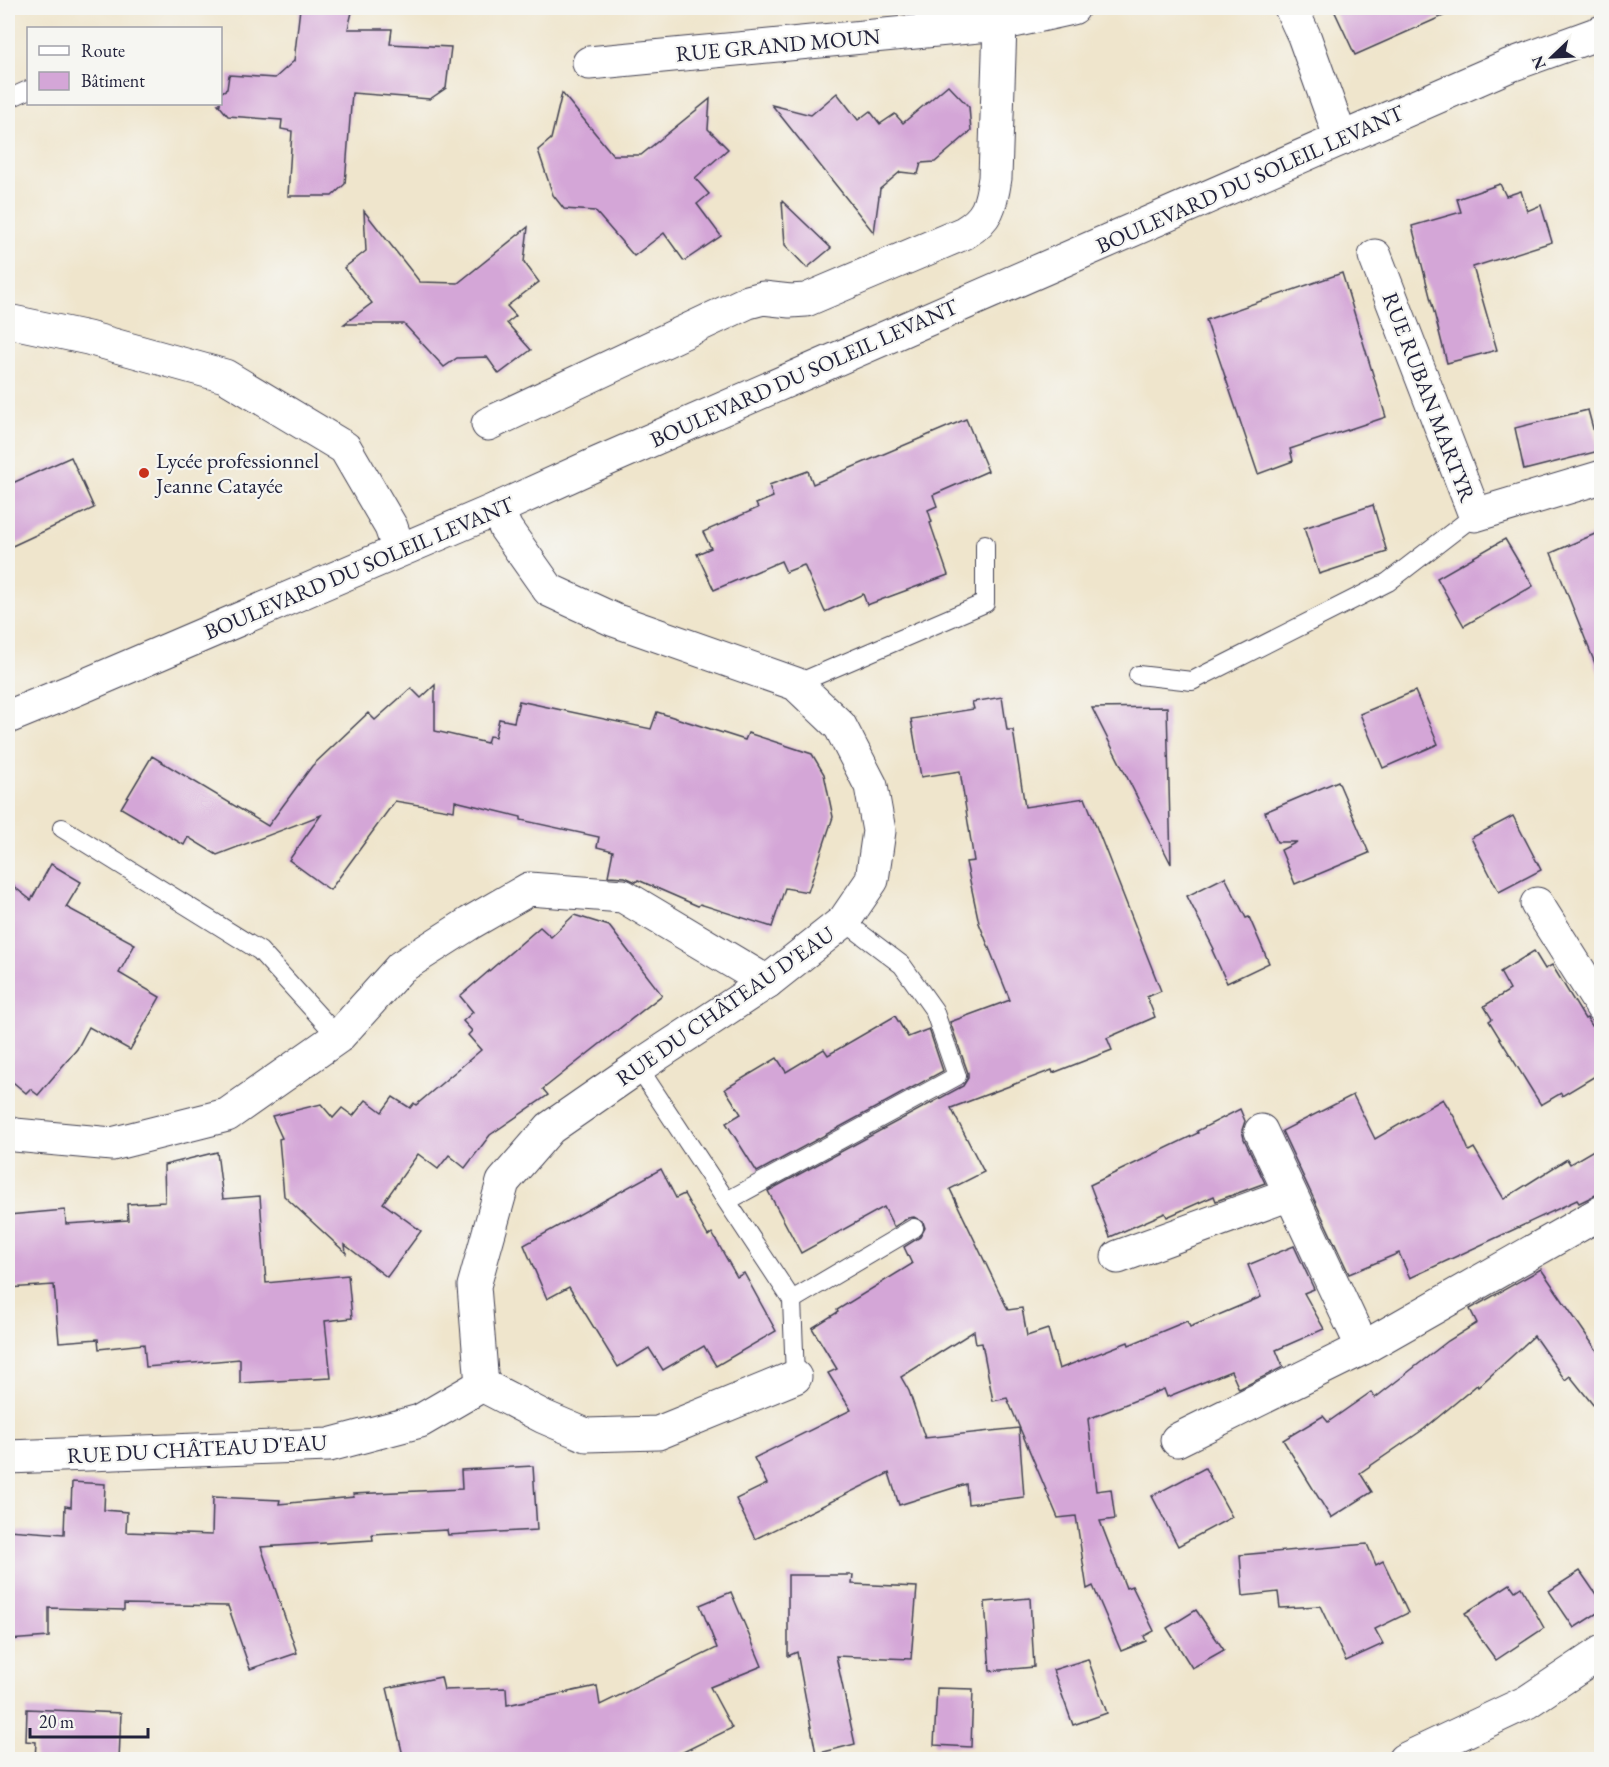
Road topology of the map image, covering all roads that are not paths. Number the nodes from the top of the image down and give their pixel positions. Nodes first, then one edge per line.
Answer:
1 (1073, 8) edge
2 (1291, 8) edge
3 (1000, 24) junction
4 (1602, 32) edge
5 (589, 63) dead end
6 (27, 90) edge
7 (8, 99) edge
8 (1341, 139) junction
9 (1375, 256) dead end
10 (8, 321) edge
11 (488, 424) dead end
12 (1602, 477) edge
13 (497, 509) junction
14 (1475, 515) junction
15 (985, 544) dead end
16 (399, 550) junction
17 (1138, 675) dead end
18 (796, 684) junction
19 (8, 717) edge
20 (62, 828) dead end
21 (1537, 904) dead end
22 (844, 921) junction
23 (767, 982) junction
24 (1602, 1007) edge
25 (338, 1037) junction
26 (638, 1067) junction
27 (1261, 1131) dead end
28 (8, 1132) edge
29 (1290, 1194) junction
30 (727, 1201) junction
31 (1602, 1212) edge
32 (914, 1228) dead end
33 (1118, 1257) dead end
34 (792, 1300) junction
35 (1363, 1348) junction
36 (795, 1377) joint
37 (482, 1385) junction
38 (1177, 1440) dead end
39 (8, 1457) edge
40 (1602, 1652) edge
41 (1404, 1760) edge

1 - 3 street, RUE GRAND MOUN
2 - 8 street
3 - 5 street, RUE GRAND MOUN
3 - 11 street
4 - 8 street, BOULEVARD DU SOLEIL LEVANT
6 - 7 lane
8 - 13 street, BOULEVARD DU SOLEIL LEVANT
9 - 14 street, RUE RUBAN MARTYR
10 - 16 street
12 - 14 street, RUE RUBAN MARTYR
13 - 16 street, BOULEVARD DU SOLEIL LEVANT
13 - 18 street, RUE DU CHÂTEAU D'EAU
14 - 17 lane
15 - 18 lane
16 - 19 street, BOULEVARD DU SOLEIL LEVANT
18 - 22 street, RUE DU CHÂTEAU D'EAU
20 - 25 lane
21 - 24 street
22 - 23 street, RUE DU CHÂTEAU D'EAU
22 - 30 lane
23 - 25 street
23 - 26 street, RUE DU CHÂTEAU D'EAU
25 - 28 street
26 - 30 lane
26 - 37 street, RUE DU CHÂTEAU D'EAU
27 - 29 street
29 - 33 street
29 - 35 street
30 - 34 lane
31 - 35 street
32 - 34 lane
34 - 36 lane
35 - 38 street
36 - 37 street
37 - 39 street, RUE DU CHÂTEAU D'EAU
40 - 41 street

